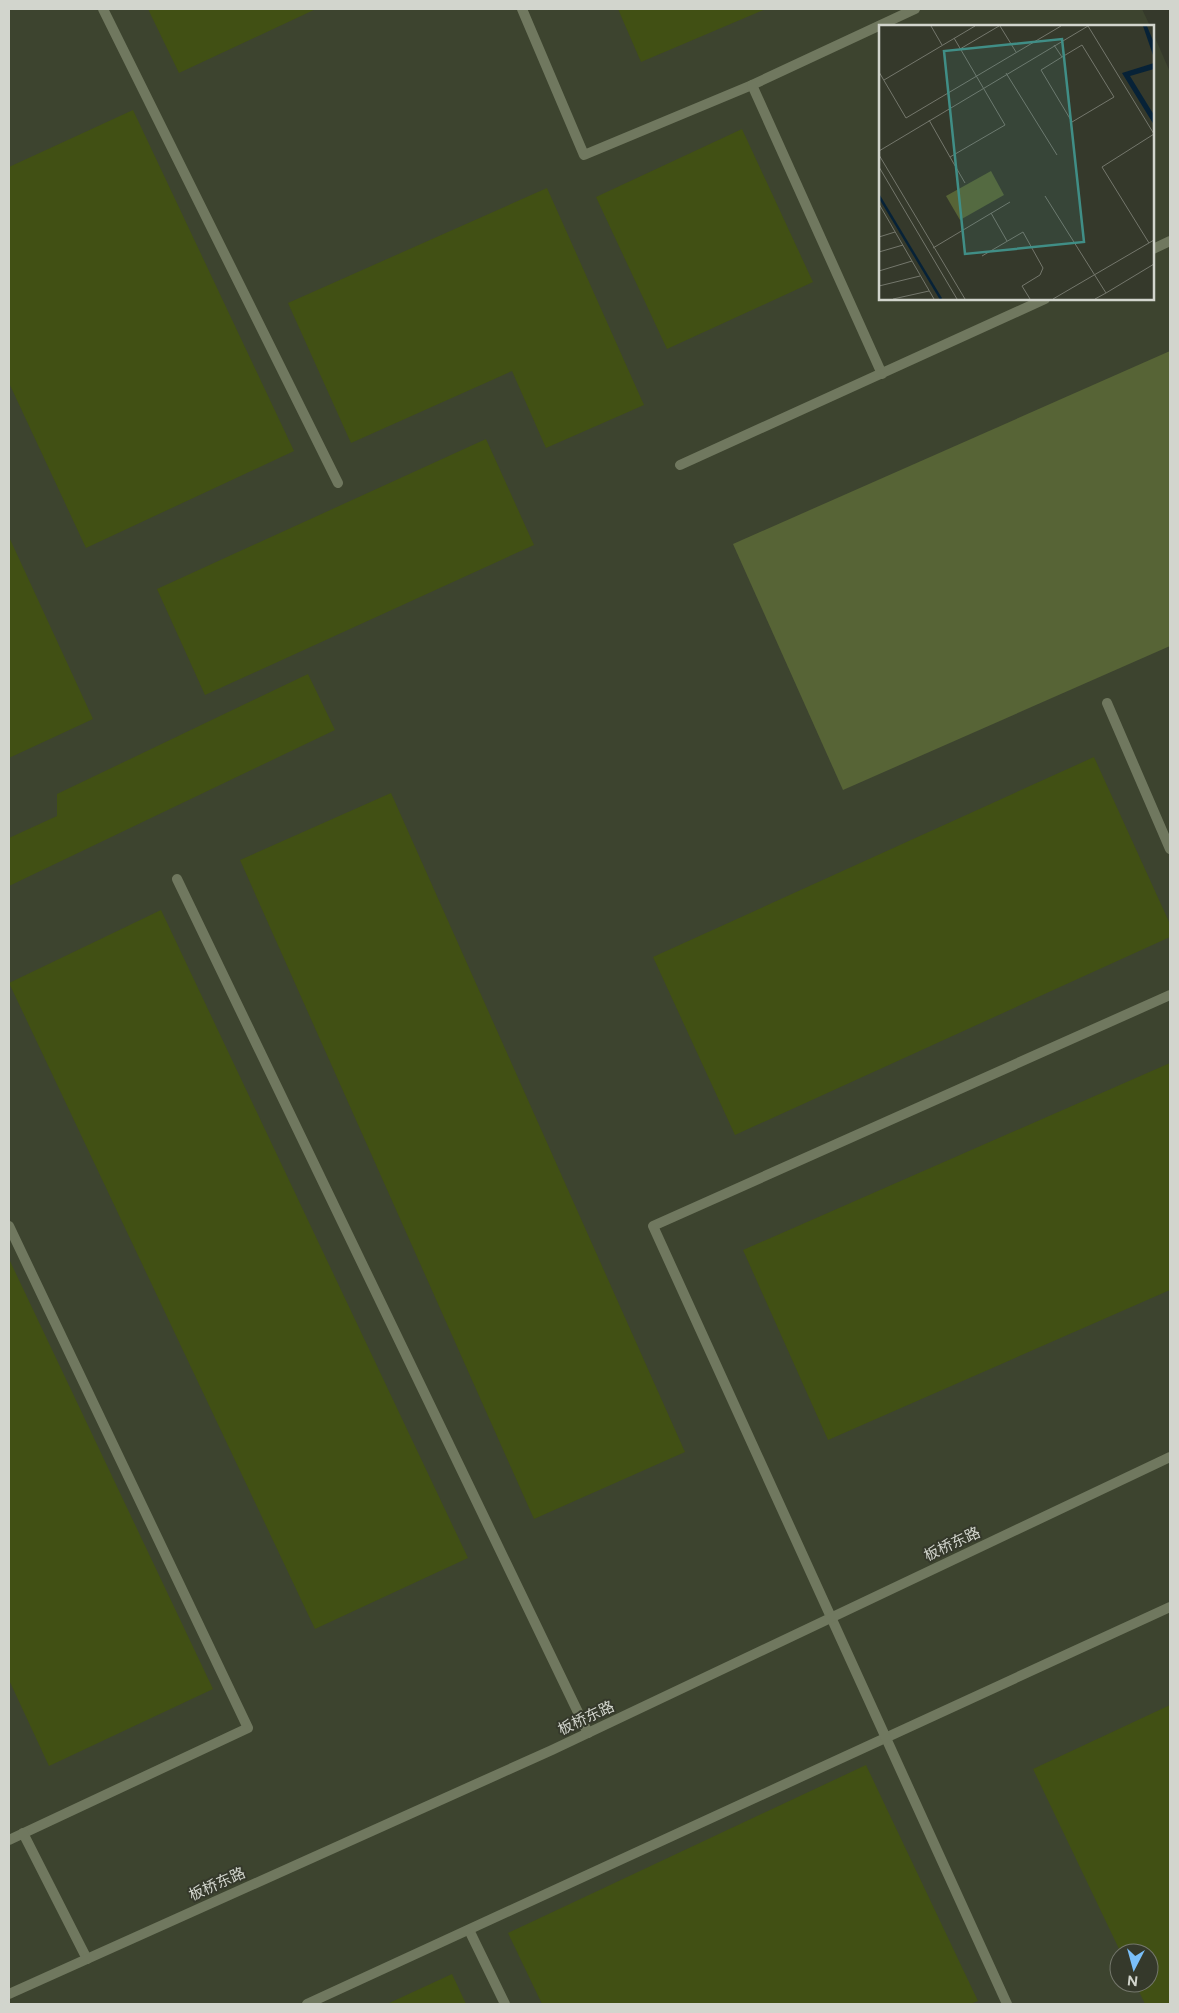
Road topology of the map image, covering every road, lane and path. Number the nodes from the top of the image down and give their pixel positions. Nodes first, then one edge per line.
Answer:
1 (103, 9) edge
2 (522, 9) edge
3 (915, 9) edge
4 (881, 25) edge
5 (879, 26) edge
6 (752, 85) junction
7 (1170, 241) edge
8 (1154, 249) edge
9 (1043, 300) edge
10 (882, 374) junction
11 (680, 465) dead end
12 (338, 483) dead end
13 (1107, 703) dead end
14 (1170, 849) edge
15 (176, 879) dead end
16 (1170, 995) edge
17 (9, 1226) edge
18 (1170, 1458) edge
19 (1170, 1607) edge
20 (831, 1618) junction
21 (588, 1733) junction
22 (886, 1738) junction
23 (23, 1833) junction
24 (9, 1840) edge
25 (469, 1930) junction
26 (87, 1959) junction
27 (9, 1994) edge
28 (307, 2004) edge
29 (505, 2004) edge
30 (1008, 2004) edge

1 - 12 street
2 - 6 street
3 - 4 street
5 - 6 street
6 - 10 street
7 - 8 street
9 - 10 street
10 - 11 street
13 - 14 street
15 - 21 street
16 - 20 street
17 - 23 street
18 - 20 street, 板桥东路
19 - 22 street
20 - 21 street, 板桥东路
20 - 22 street
21 - 26 street, 板桥东路
22 - 25 street
22 - 30 street
23 - 24 street
23 - 26 street
25 - 28 street
25 - 29 street
26 - 27 street, 板桥东路

